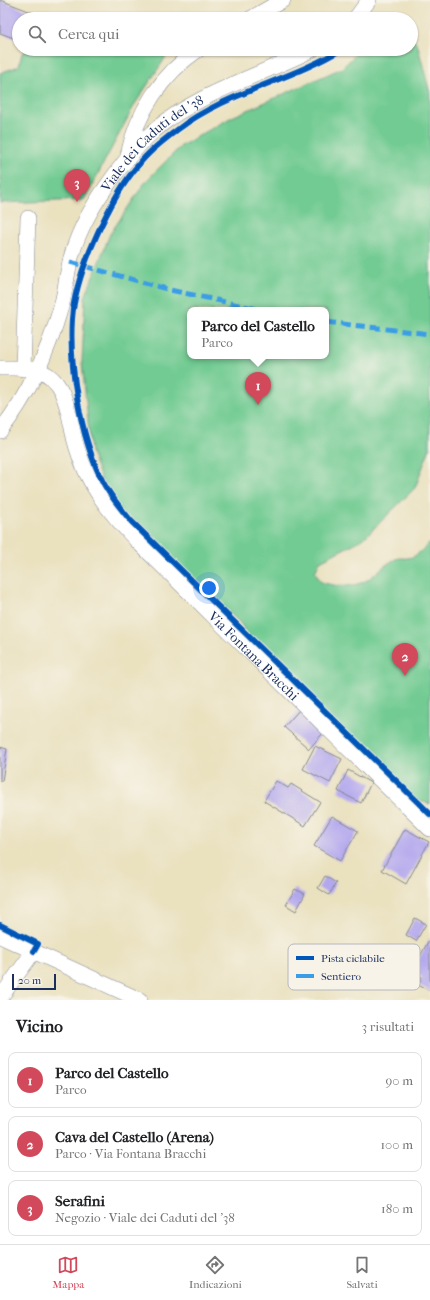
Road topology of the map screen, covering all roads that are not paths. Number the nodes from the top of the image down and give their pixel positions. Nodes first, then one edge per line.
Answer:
1 (284, 0) edge
2 (364, 0) edge
3 (369, 0) edge
4 (263, 12) edge
5 (359, 12) edge
6 (360, 12) edge
7 (190, 56) edge
8 (298, 56) edge
9 (128, 158) junction
10 (28, 218) dead end
11 (0, 368) edge
12 (23, 368) junction
13 (38, 370) junction
14 (0, 431) edge
15 (430, 829) edge
16 (0, 936) edge
17 (34, 951) junction
18 (0, 998) edge
19 (140, 1000) edge

1 - 4 street
2 - 5 street
3 - 6 street
7 - 9 street
8 - 9 street, Viale dei Caduti del '38
9 - 13 street, Viale dei Caduti del '38
10 - 12 street
11 - 12 street
12 - 13 street
13 - 14 street, Viale dei Caduti del '38
13 - 15 street, Via Fontana Bracchi
16 - 17 street
17 - 18 street
17 - 19 street

